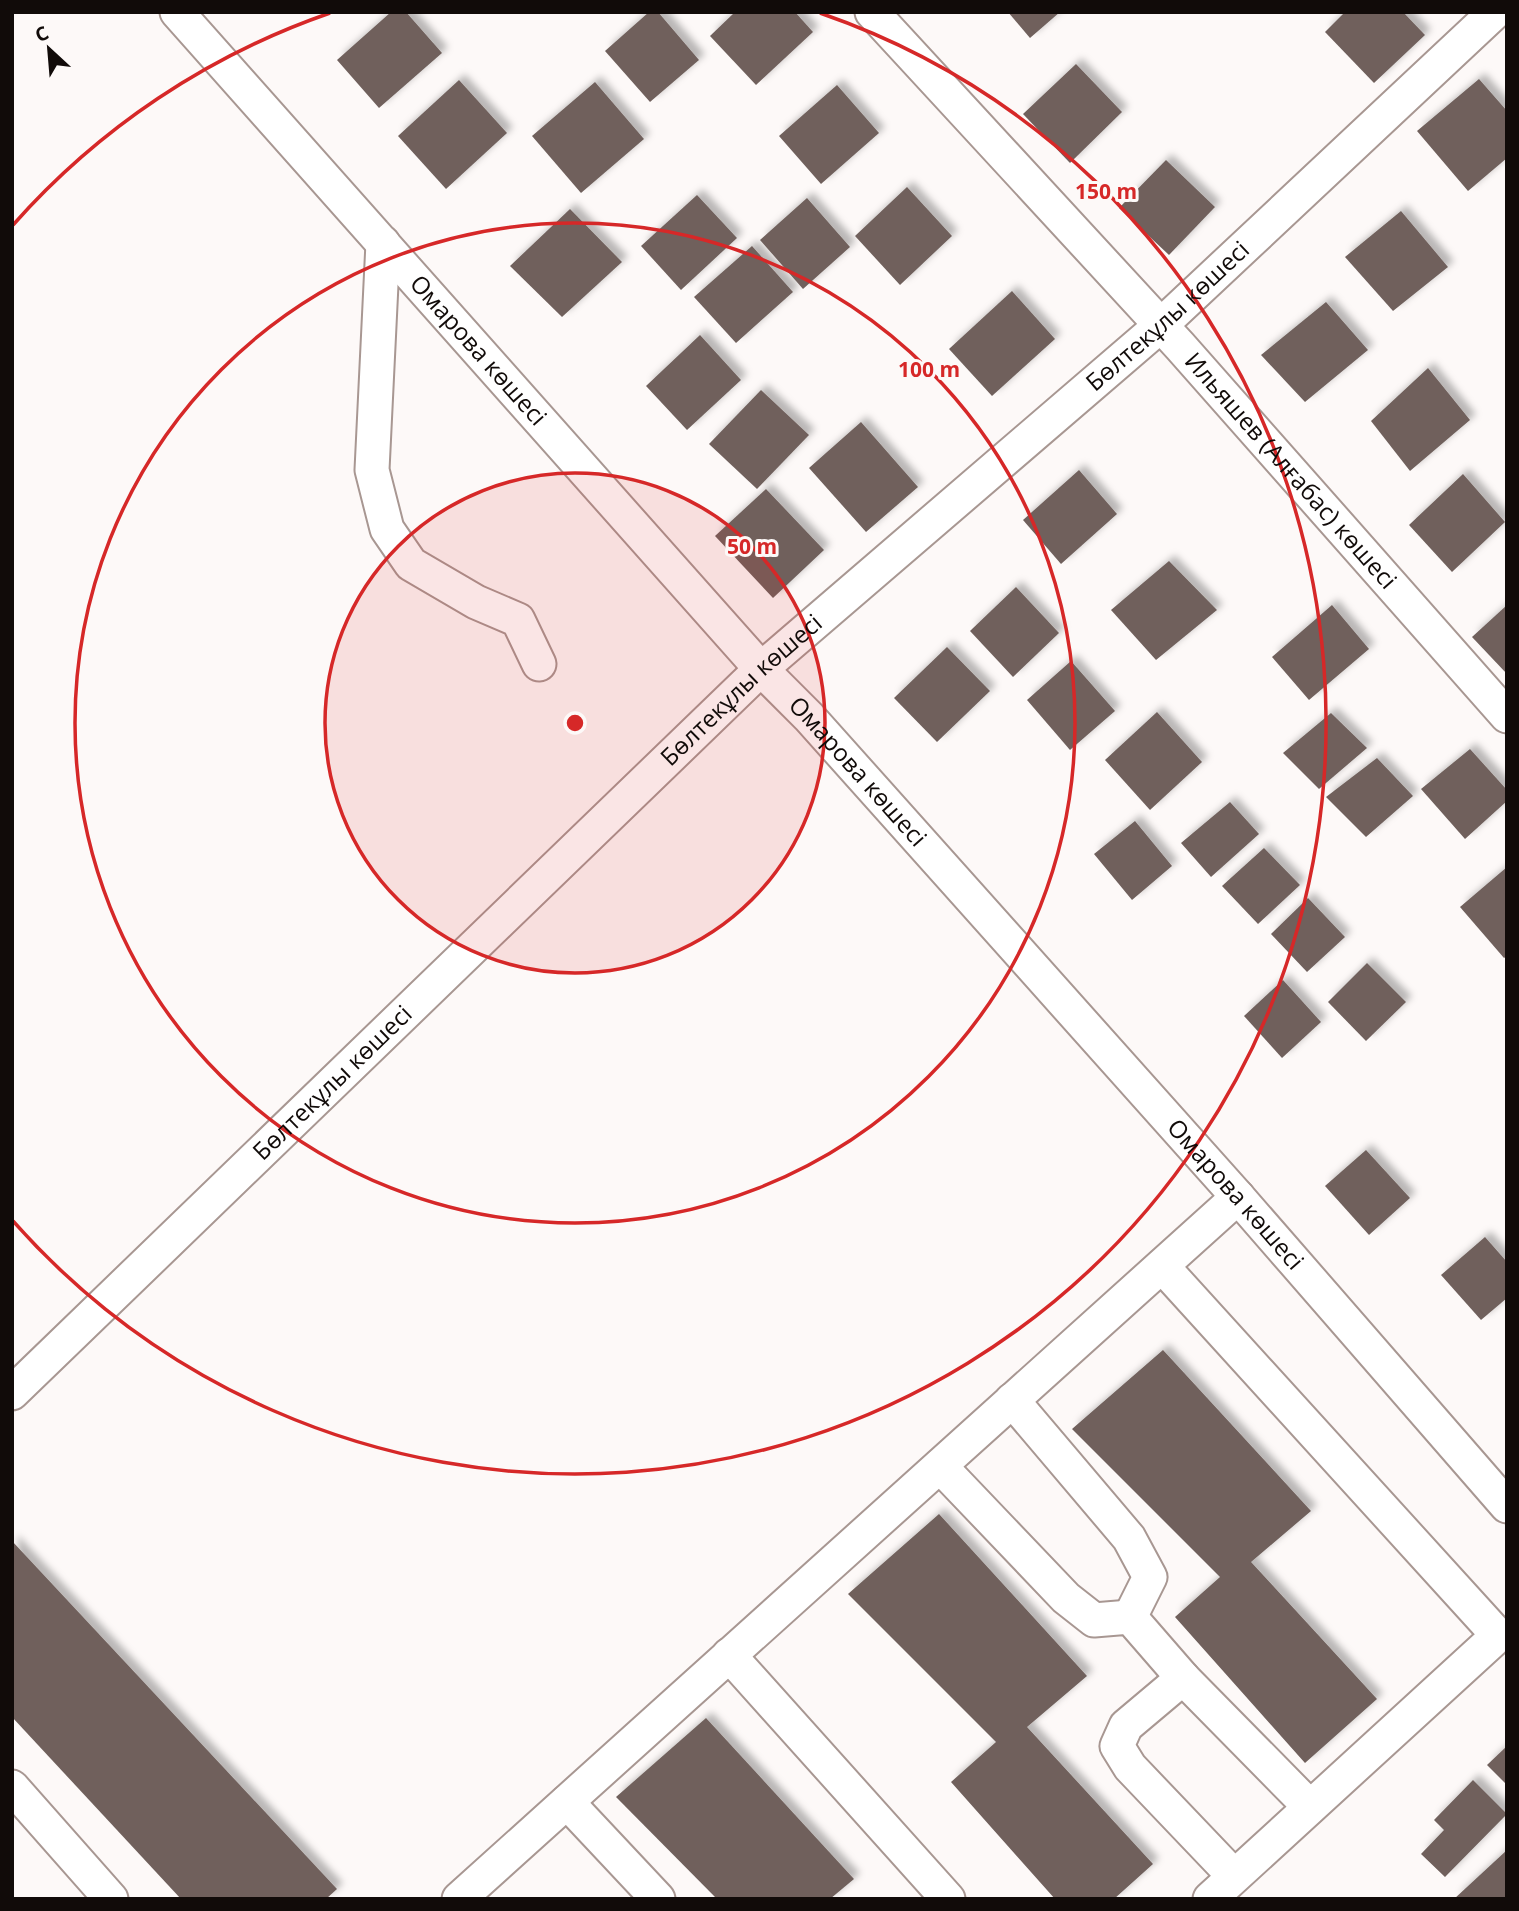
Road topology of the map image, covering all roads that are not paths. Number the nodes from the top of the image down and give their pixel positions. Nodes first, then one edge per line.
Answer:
1 (177, 12) edge
2 (872, 12) edge
3 (1496, 12) edge
4 (1507, 22) edge
5 (383, 243) junction
6 (1160, 326) junction
7 (539, 664) dead end
8 (761, 669) junction
9 (1507, 716) edge
10 (1238, 1197) junction
11 (1162, 1266) junction
12 (12, 1393) edge
13 (1012, 1400) junction
14 (940, 1466) junction
15 (1507, 1506) edge
16 (1130, 1617) junction
17 (729, 1655) junction
18 (1183, 1678) junction
19 (12, 1787) edge
20 (567, 1801) junction
21 (1310, 1807) junction
22 (1234, 1877) junction
23 (480, 1892) edge
24 (111, 1899) edge
25 (657, 1899) edge
26 (948, 1899) edge
27 (1210, 1899) edge

1 - 5 street, Омарова көшесі
2 - 6 street, Ильяшев (Алғабас) көшесі
3 - 4 street
3 - 6 street, Бөлтекұлы көшесі
5 - 7 street
5 - 8 street, Омарова көшесі
6 - 8 street, Бөлтекұлы көшесі
6 - 9 street, Ильяшев (Алғабас) көшесі
8 - 10 street, Омарова көшесі
8 - 12 street, Бөлтекұлы көшесі
10 - 11 street
10 - 15 street, Омарова көшесі
11 - 13 street
11 - 21 street
13 - 14 street
13 - 16 street
14 - 16 street
14 - 17 street
16 - 18 street
17 - 20 street
17 - 26 street
18 - 21 street
18 - 22 street
19 - 24 street
20 - 23 street
20 - 25 street
21 - 22 street
22 - 27 street

